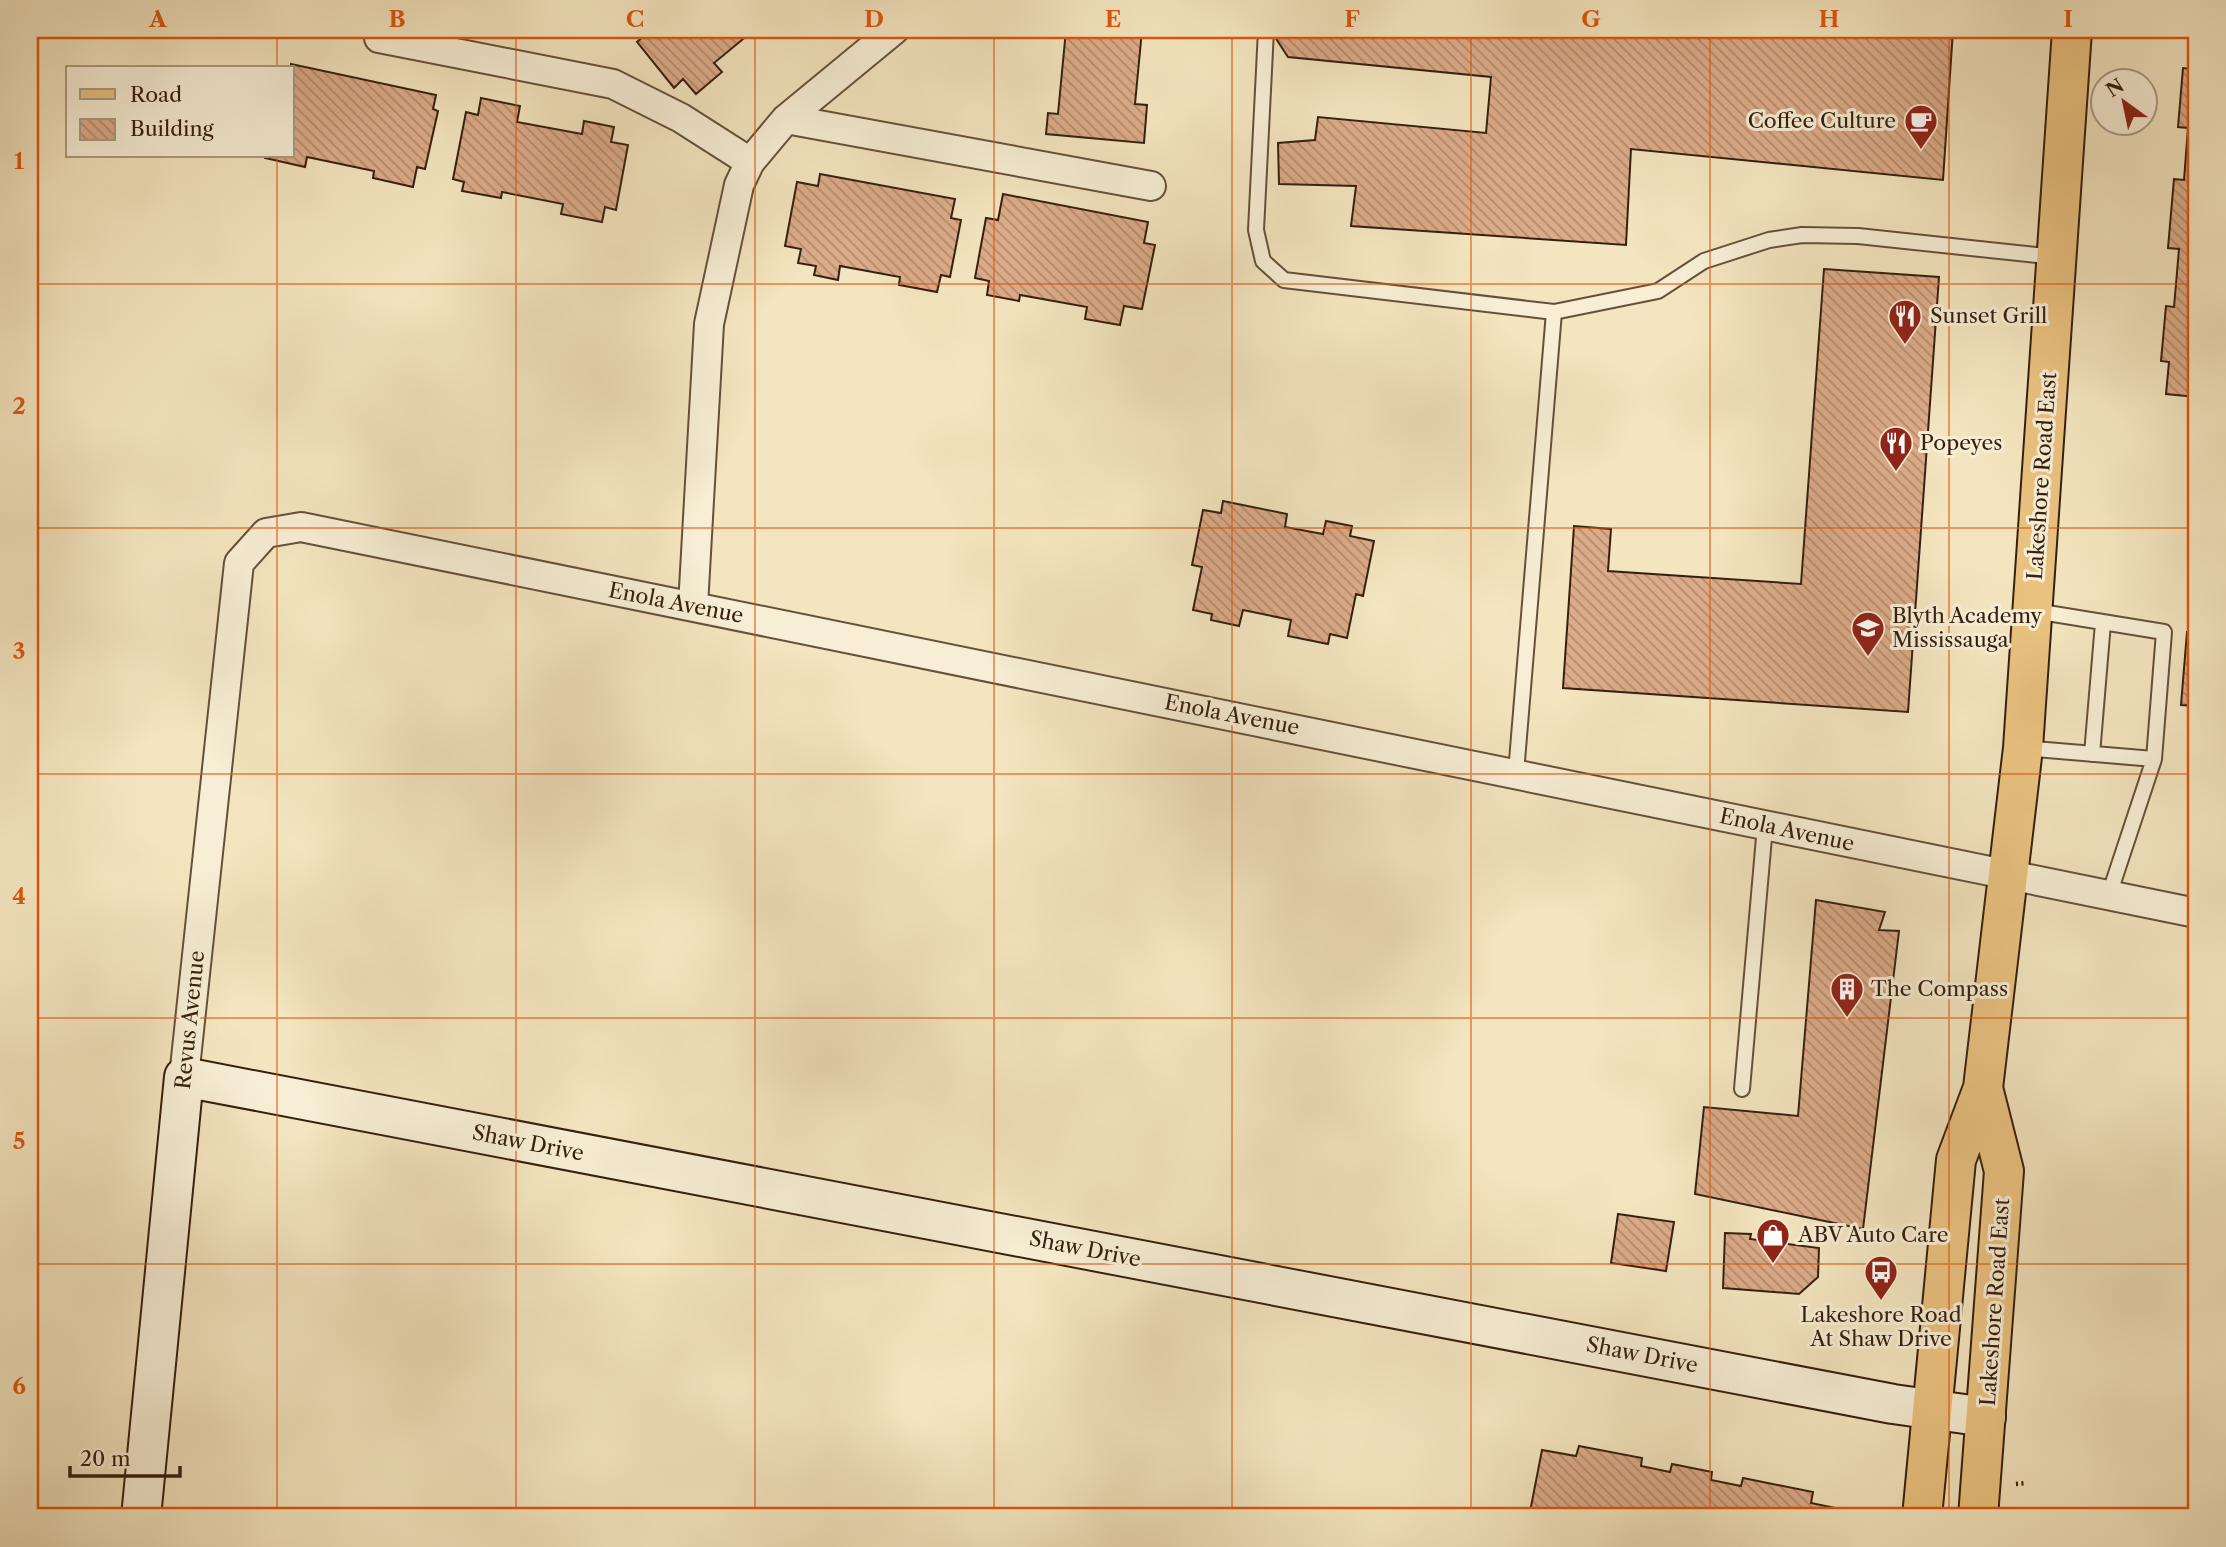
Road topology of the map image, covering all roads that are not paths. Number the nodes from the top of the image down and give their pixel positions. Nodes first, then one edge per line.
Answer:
1 (894, 30) edge
2 (1266, 30) edge
3 (2072, 30) edge
4 (379, 38) dead end
5 (786, 119) junction
6 (750, 162) junction
7 (1151, 186) dead end
8 (2058, 258) junction
9 (1554, 312) junction
10 (266, 533) joint
11 (692, 606) junction
12 (2033, 611) junction
13 (2103, 623) junction
14 (2023, 748) junction
15 (2092, 754) junction
16 (2154, 759) junction
17 (1516, 773) junction
18 (1765, 826) junction
19 (2009, 876) junction
20 (2109, 895) junction
21 (2196, 912) edge
22 (184, 1077) junction
23 (1983, 1088) junction
24 (1742, 1089) dead end
25 (1931, 1410) junction
26 (1986, 1417) junction
27 (141, 1517) edge
28 (1922, 1517) edge
29 (1978, 1517) edge

1 - 5 street
2 - 9 lane
3 - 8 main road, Lakeshore Road East
4 - 6 street
5 - 6 street
5 - 7 street
6 - 11 street
8 - 9 lane
8 - 12 main road, Lakeshore Road East
9 - 17 lane
10 - 11 street, Enola Avenue
10 - 22 street, Revus Avenue
11 - 17 street, Enola Avenue
12 - 13 lane
12 - 14 main road, Lakeshore Road East
13 - 15 lane
13 - 16 lane
14 - 15 lane
14 - 19 main road, Lakeshore Road East
15 - 16 lane
16 - 20 lane
17 - 18 street, Enola Avenue
18 - 19 street, Enola Avenue
18 - 24 lane
19 - 20 street, Enola Avenue
19 - 23 main road, Lakeshore Road East
20 - 21 street, Enola Avenue
22 - 25 street, Shaw Drive
22 - 27 street, Revus Avenue
23 - 25 main road, Lakeshore Road East
23 - 26 main road, Lakeshore Road East
25 - 26 street, Shaw Drive
25 - 28 main road, Lakeshore Road East
26 - 29 main road, Lakeshore Road East

